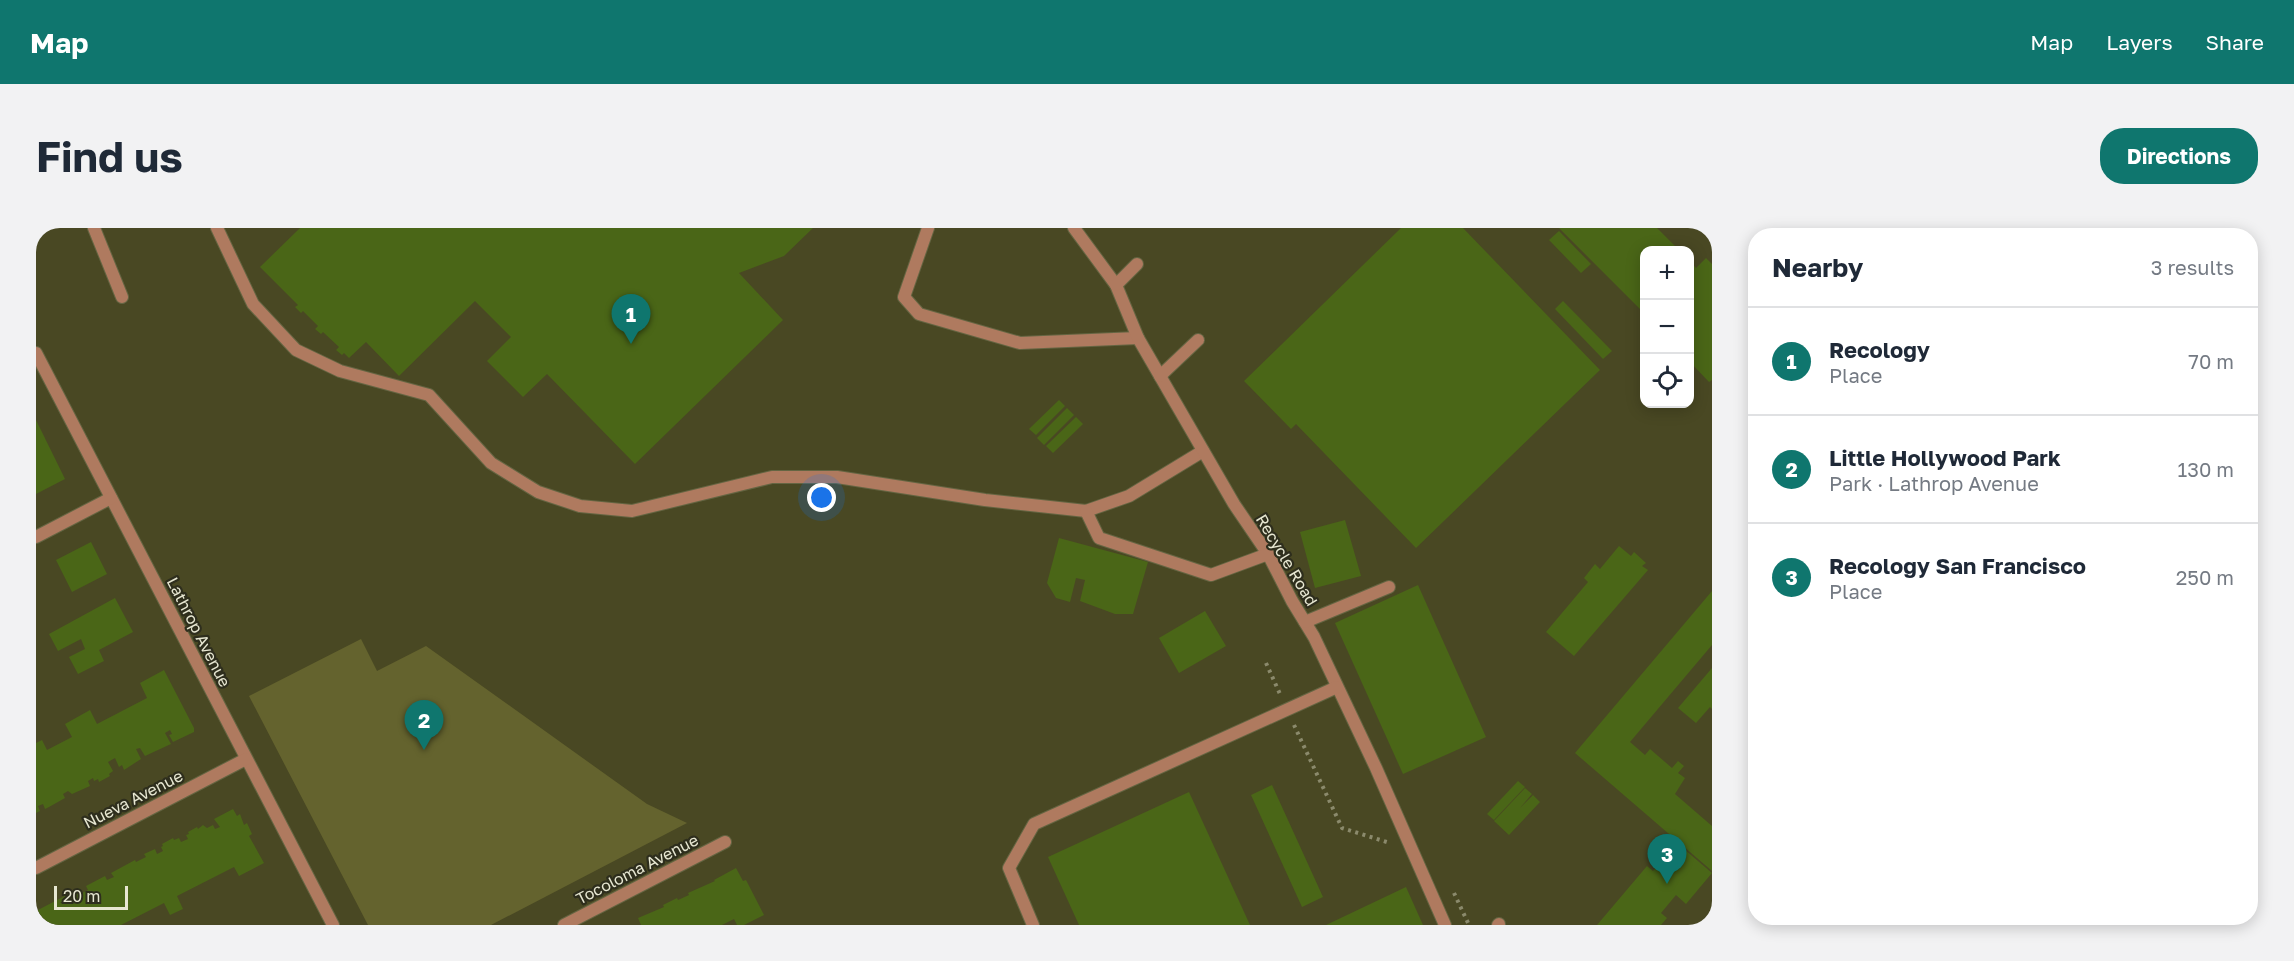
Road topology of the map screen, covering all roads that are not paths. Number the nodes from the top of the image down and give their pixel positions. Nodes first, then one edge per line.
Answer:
1 (94, 228) edge
2 (217, 228) edge
3 (928, 228) edge
4 (1074, 228) edge
5 (1137, 264) dead end
6 (1116, 285) junction
7 (122, 297) dead end
8 (1138, 338) junction
9 (1198, 339) dead end
10 (36, 353) edge
11 (1160, 376) junction
12 (1203, 451) junction
13 (111, 498) junction
14 (1086, 511) junction
15 (36, 537) edge
16 (1268, 554) junction
17 (1389, 587) dead end
18 (1305, 622) junction
19 (1337, 687) junction
20 (246, 759) junction
21 (725, 842) dead end
22 (36, 868) edge
23 (333, 925) edge
24 (564, 925) edge
25 (1033, 925) edge
26 (1445, 925) edge

1 - 7 street
2 - 14 street
3 - 8 street
4 - 6 street, Recycle Road
5 - 6 street
6 - 8 street, Recycle Road
8 - 11 street, Recycle Road
9 - 11 street
10 - 13 street, Lathrop Avenue
11 - 12 street, Recycle Road
12 - 14 street
12 - 16 street, Recycle Road
13 - 15 street
13 - 20 street, Lathrop Avenue
14 - 16 street
16 - 18 street, Recycle Road
17 - 18 street
18 - 19 street, Recycle Road
19 - 25 street
19 - 26 street, Recycle Road
20 - 22 street, Nueva Avenue
20 - 23 street, Lathrop Avenue
21 - 24 street, Tocoloma Avenue

